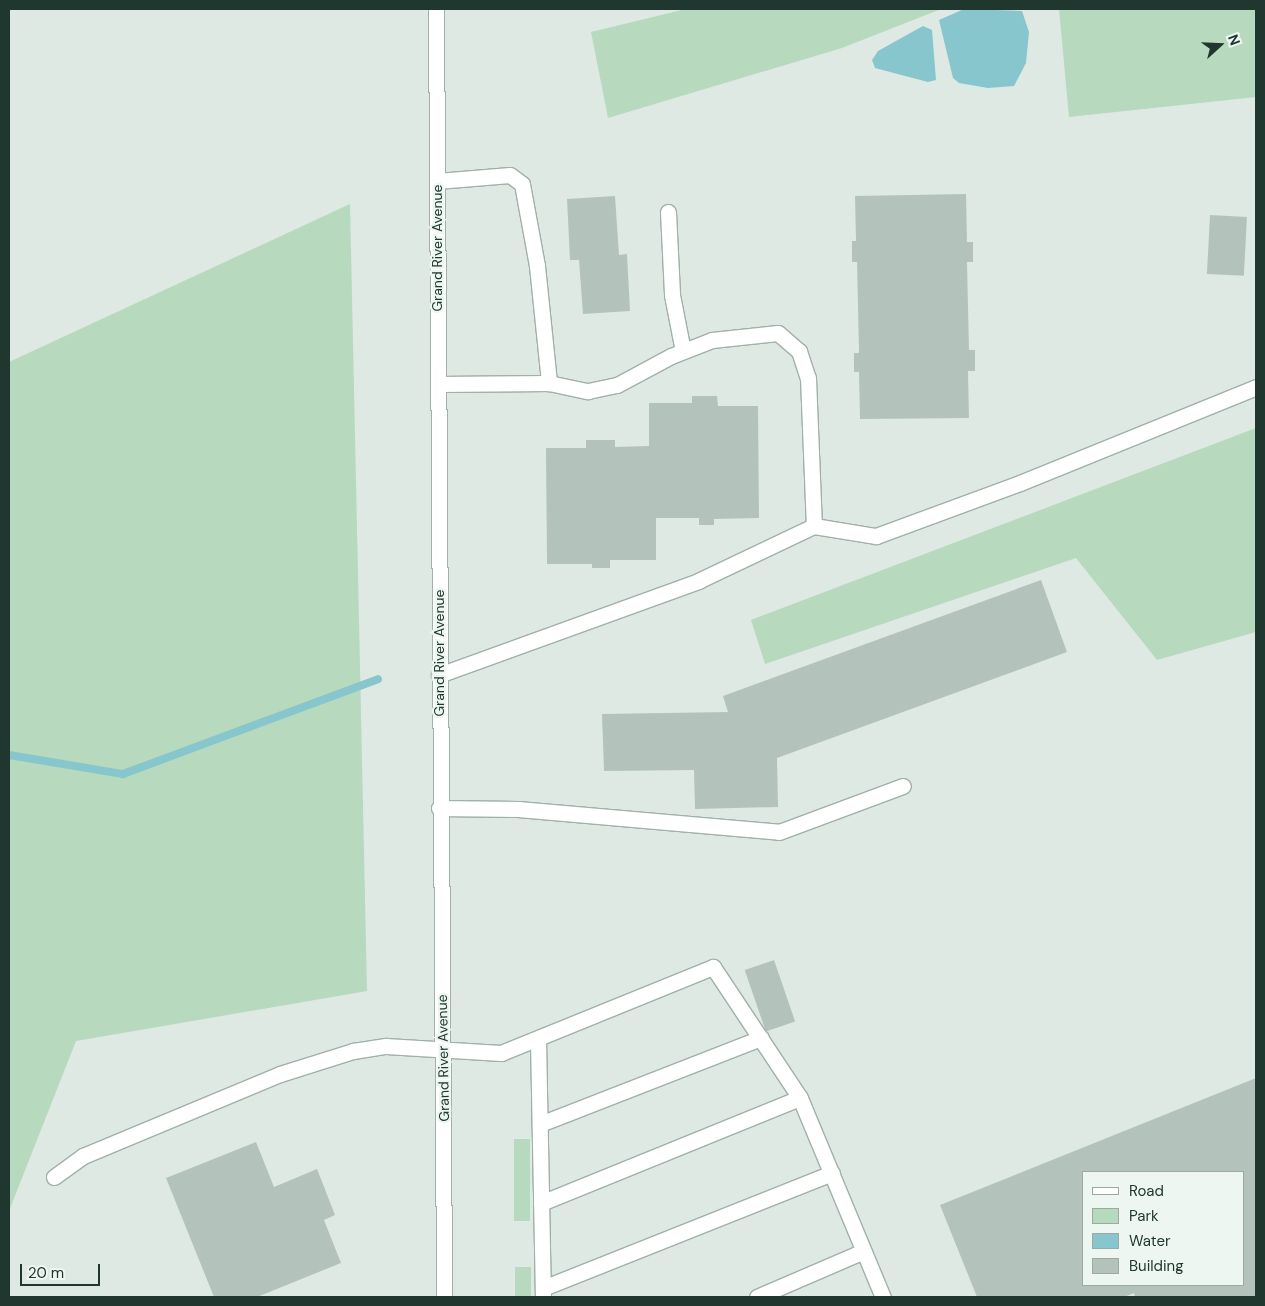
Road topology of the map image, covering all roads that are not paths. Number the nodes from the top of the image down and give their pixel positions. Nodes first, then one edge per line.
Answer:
1 (436, 9) edge
2 (437, 181) junction
3 (668, 212) dead end
4 (683, 351) junction
5 (549, 383) junction
6 (438, 384) junction
7 (1256, 388) edge
8 (814, 526) junction
9 (439, 675) junction
10 (903, 786) dead end
11 (439, 808) junction
12 (538, 1038) junction
13 (761, 1038) junction
14 (443, 1050) junction
15 (800, 1098) junction
16 (540, 1124) junction
17 (832, 1173) junction
18 (54, 1177) dead end
19 (541, 1204) junction
20 (864, 1251) junction
21 (543, 1293) edge
22 (444, 1297) edge
23 (757, 1297) edge
24 (883, 1297) edge

1 - 2 main road, Grand River Avenue
2 - 5 main road
2 - 6 main road, Grand River Avenue
3 - 4 main road
4 - 5 main road
4 - 8 main road
5 - 6 main road
6 - 9 main road, Grand River Avenue
7 - 8 main road
8 - 9 main road
9 - 11 main road, Grand River Avenue
10 - 11 main road
11 - 14 main road, Grand River Avenue
12 - 13 main road
12 - 14 main road
12 - 16 main road
13 - 15 main road
13 - 16 main road
14 - 18 main road
14 - 22 main road, Grand River Avenue
15 - 17 main road
15 - 19 main road
16 - 19 main road
17 - 20 main road
17 - 21 main road
19 - 21 main road
20 - 23 main road
20 - 24 main road

